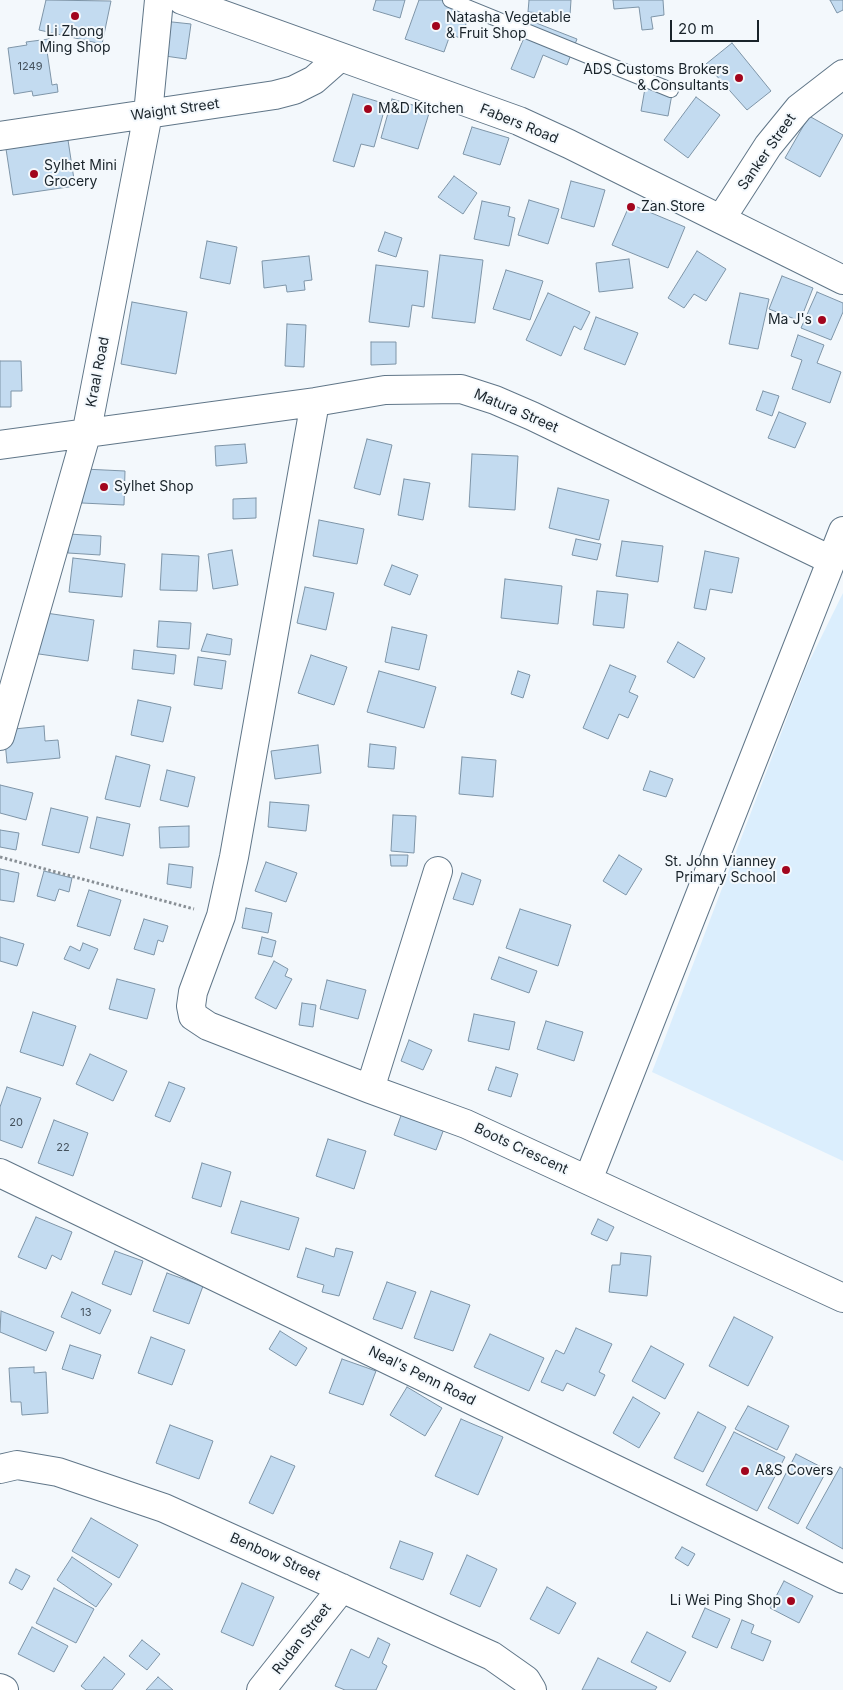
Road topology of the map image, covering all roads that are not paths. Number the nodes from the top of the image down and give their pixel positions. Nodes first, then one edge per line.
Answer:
1 (159, 0) edge
2 (182, 0) edge
3 (450, 0) edge
4 (338, 58) junction
5 (843, 74) edge
6 (671, 90) dead end
7 (148, 114) junction
8 (0, 136) edge
9 (721, 219) junction
10 (843, 280) edge
11 (315, 402) junction
12 (86, 434) junction
13 (0, 445) edge
14 (843, 531) edge
15 (830, 560) junction
16 (0, 736) edge
17 (438, 871) dead end
18 (370, 1089) junction
19 (0, 1173) edge
20 (588, 1180) junction
21 (843, 1298) edge
22 (0, 1469) edge
23 (843, 1580) edge
24 (342, 1588) junction
25 (0, 1688) edge
26 (4, 1690) edge
27 (261, 1690) edge
28 (532, 1690) edge

1 - 7 street, Kraal Road
2 - 4 street, Fabers Road
3 - 6 lane
4 - 7 street, Waight Street
4 - 9 street, Fabers Road
5 - 9 street, Sanker Street
7 - 8 street, Waight Street
7 - 12 street, Kraal Road
9 - 10 street, Fabers Road
11 - 12 street, Matura Street
11 - 15 street, Matura Street
11 - 18 street, Boots Crescent
12 - 13 street, Matura Street
12 - 16 street, Kraal Road
14 - 15 street
15 - 20 street
17 - 18 street
18 - 20 street, Boots Crescent
19 - 23 street, Neal's Penn Road
20 - 21 street, Boots Crescent
22 - 24 street, Benbow Street
24 - 27 street, Rudan Street
24 - 28 street, Benbow Street
25 - 26 street

